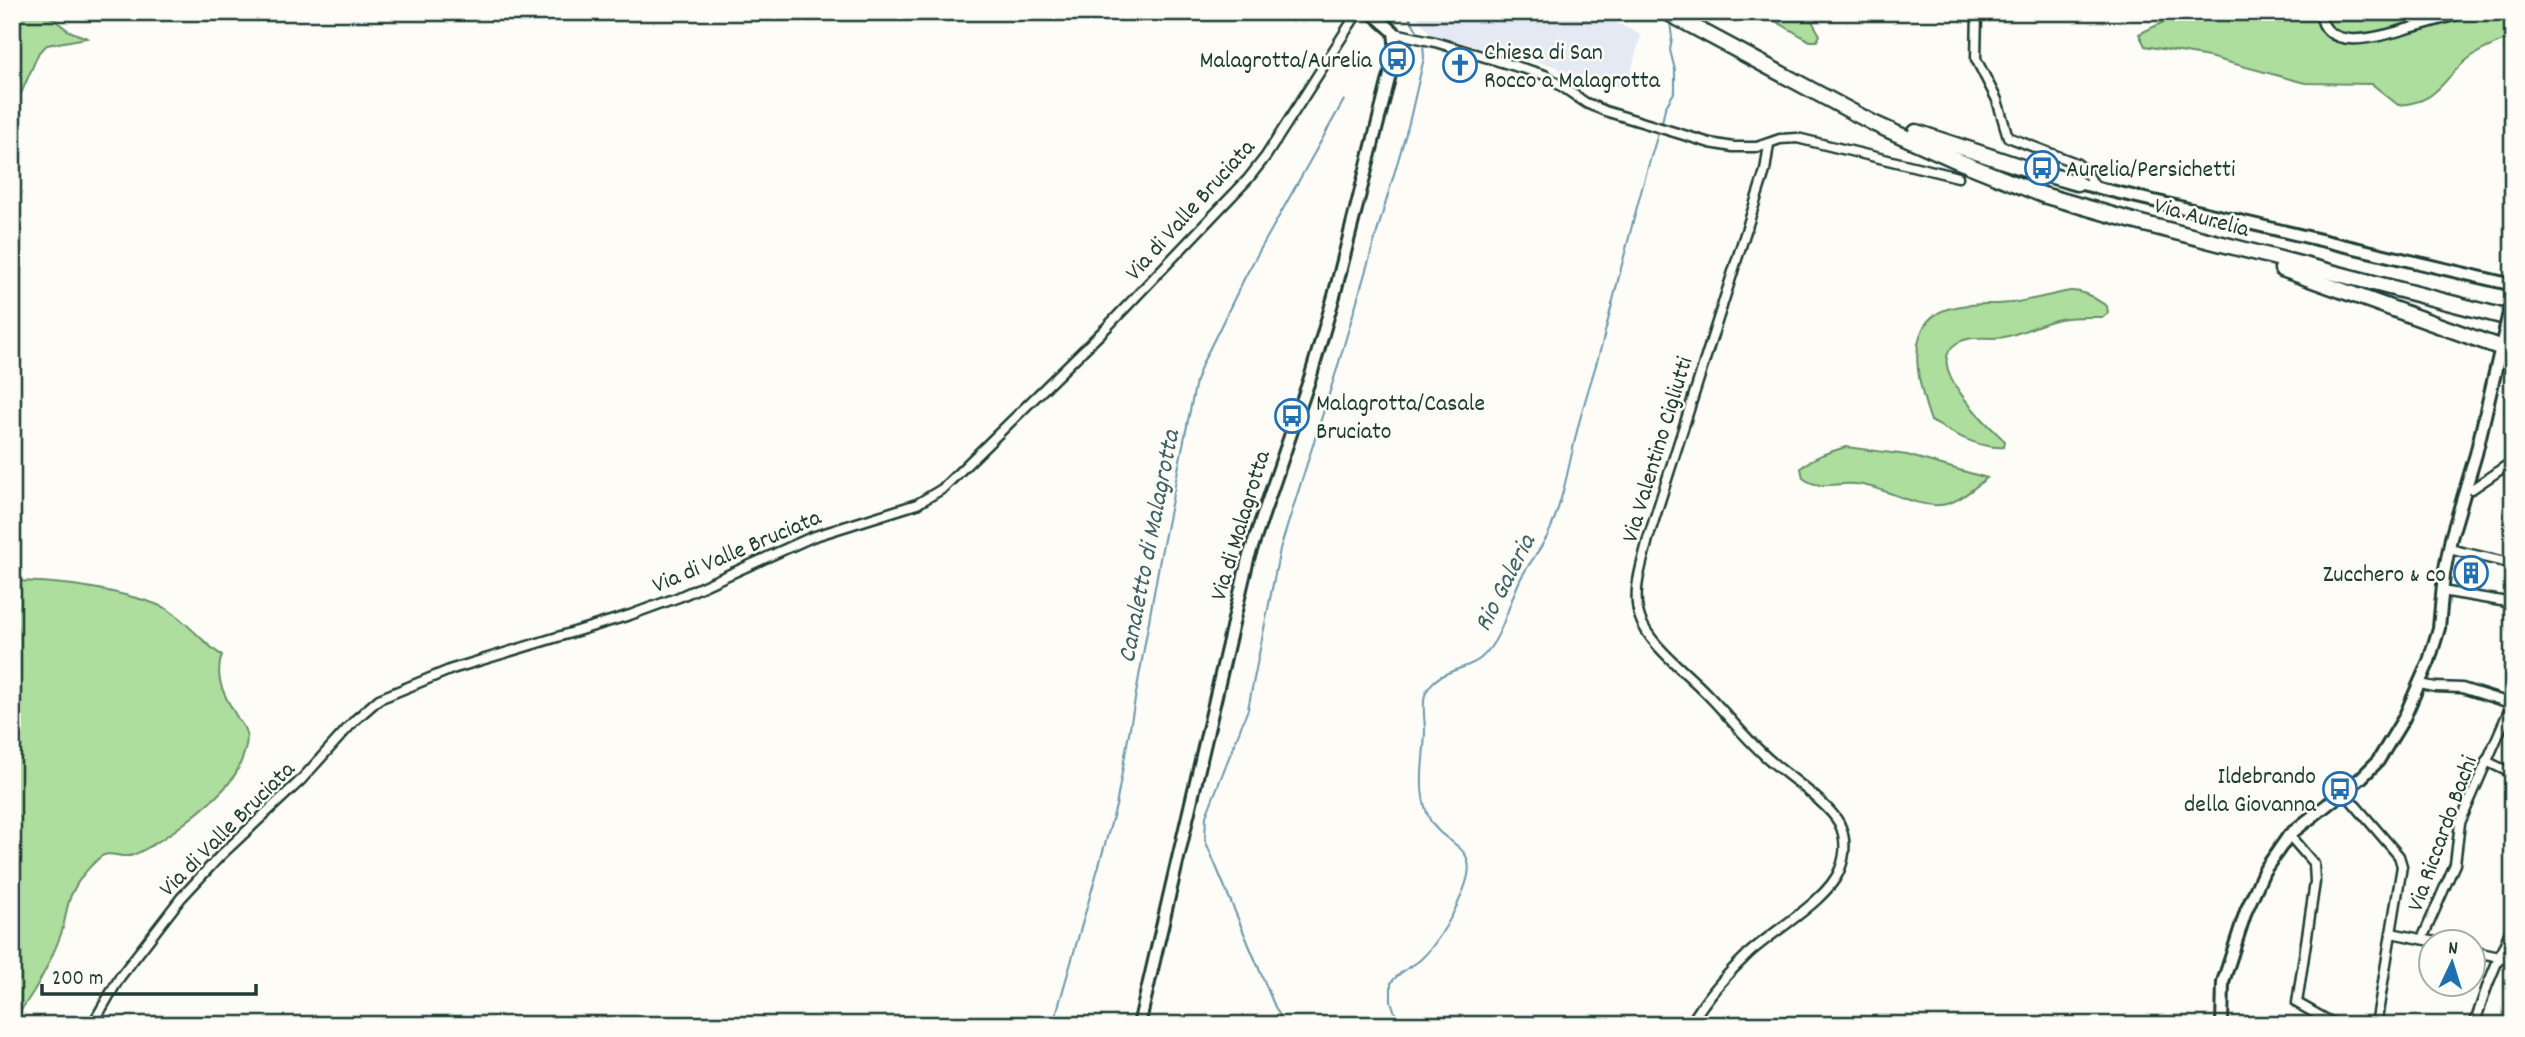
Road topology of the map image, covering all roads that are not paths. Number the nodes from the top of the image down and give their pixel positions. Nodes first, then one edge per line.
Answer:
1 (1358, 12) edge
2 (1371, 12) edge
3 (1666, 12) edge
4 (1685, 12) edge
5 (1976, 12) edge
6 (2320, 12) edge
7 (2468, 12) edge
8 (1705, 29) junction
9 (1395, 33) junction
10 (1916, 132) junction
11 (1769, 144) junction
12 (2071, 161) junction
13 (1958, 177) dead end
14 (2077, 183) junction
15 (2096, 188) junction
16 (2203, 239) junction
17 (2513, 285) edge
18 (2513, 295) edge
19 (2513, 309) edge
20 (2509, 324) edge
21 (2507, 350) edge
22 (2513, 461) edge
23 (2466, 488) junction
24 (2449, 549) junction
25 (2513, 564) edge
26 (2442, 590) junction
27 (2513, 603) edge
28 (2420, 684) junction
29 (2512, 703) edge
30 (2486, 761) junction
31 (2513, 774) edge
32 (2344, 792) junction
33 (2289, 835) junction
34 (2513, 924) edge
35 (2427, 928) edge
36 (2391, 933) junction
37 (2416, 938) edge
38 (2486, 954) edge
39 (2500, 957) junction
40 (2513, 960) edge
41 (92, 1025) edge
42 (1139, 1025) edge
43 (1690, 1025) edge
44 (2222, 1025) edge
45 (2336, 1025) edge
46 (2376, 1025) edge
47 (2474, 1025) edge

1 - 41 street, Via di Valle Bruciata
2 - 9 street
3 - 8 highway, Via Aurelia
4 - 8 highway, Via Aurelia
5 - 12 street
6 - 7 street
8 - 10 highway, Via Aurelia
8 - 16 highway, Via Aurelia
9 - 11 street
9 - 42 street, Via di Malagrotta
10 - 14 highway
10 - 19 highway, Via Aurelia
11 - 13 street
11 - 43 street, Via Valentino Cigliutti
12 - 14 street
12 - 15 street
14 - 15 street, Via Aurelia
15 - 17 street, Via Aurelia
16 - 20 highway, Via Aurelia
16 - 21 highway
18 - 20 street, bridge
20 - 21 street
21 - 23 street
22 - 23 street
23 - 24 street
24 - 25 street
24 - 26 street
26 - 27 street
26 - 28 street
28 - 29 street
28 - 32 street
29 - 30 street, Via Riccardo Bachi
30 - 31 street
30 - 35 street, Via Riccardo Bachi
32 - 33 street
32 - 36 street
33 - 44 street
33 - 45 street
34 - 39 street
36 - 37 street
36 - 46 street
38 - 39 street
39 - 40 street
39 - 47 street

